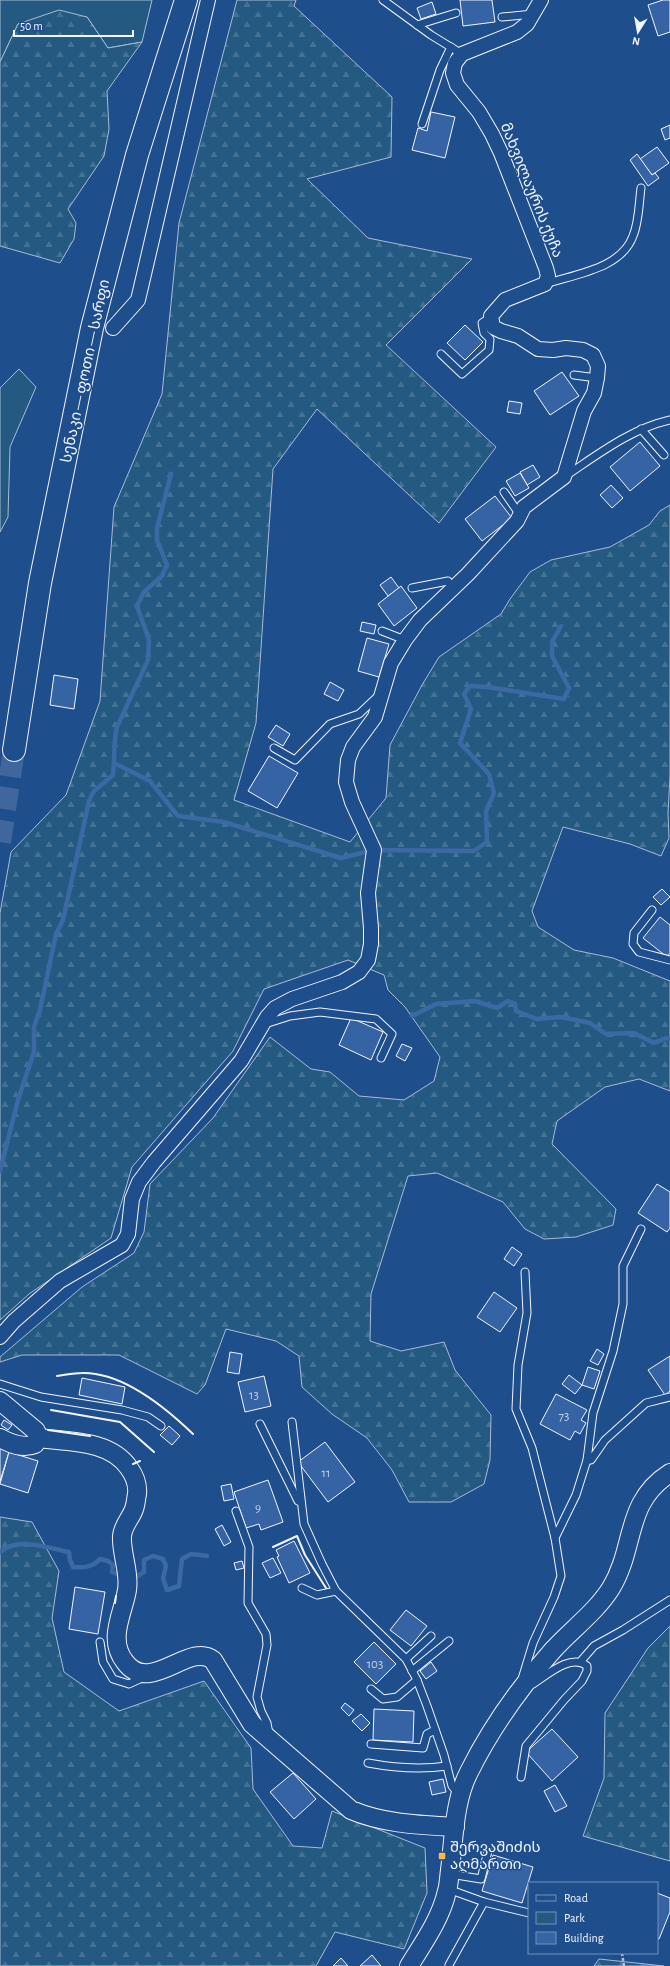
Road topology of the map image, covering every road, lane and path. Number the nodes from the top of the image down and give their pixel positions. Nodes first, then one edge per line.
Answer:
1 (186, 0) edge
2 (208, 0) edge
3 (383, 0) edge
4 (541, 0) edge
5 (456, 13) dead end
6 (533, 14) junction
7 (502, 17) dead end
8 (416, 25) junction
9 (456, 50) junction
10 (422, 124) dead end
11 (641, 188) dead end
12 (545, 284) junction
13 (491, 316) junction
14 (113, 328) dead end
15 (441, 354) dead end
16 (574, 375) dead end
17 (597, 378) junction
18 (670, 420) edge
19 (641, 429) junction
20 (664, 455) dead end
21 (564, 477) junction
22 (504, 492) dead end
23 (520, 515) junction
24 (412, 588) dead end
25 (453, 588) junction
26 (382, 631) dead end
27 (405, 640) junction
28 (385, 687) junction
29 (274, 748) dead end
30 (14, 750) tunnel mouth
31 (652, 910) dead end
32 (670, 960) edge
33 (262, 1025) junction
34 (381, 1058) dead end
35 (641, 1229) dead end
36 (525, 1272) dead end
37 (0, 1336) edge
38 (0, 1384) edge
39 (670, 1397) edge
40 (0, 1401) edge
41 (292, 1422) dead end
42 (260, 1424) dead end
43 (161, 1426) dead end
44 (0, 1438) edge
45 (38, 1438) junction
46 (587, 1460) junction
47 (670, 1473) edge
48 (300, 1504) junction
49 (236, 1511) dead end
50 (554, 1538) junction
51 (302, 1588) dead end
52 (336, 1591) junction
53 (670, 1600) edge
54 (432, 1636) dead end
55 (449, 1641) dead end
56 (100, 1642) dead end
57 (406, 1659) junction
58 (581, 1661) junction
59 (412, 1671) junction
60 (150, 1673) junction
61 (417, 1680) junction
62 (371, 1689) dead end
63 (516, 1696) junction
64 (435, 1730) junction
65 (269, 1740) junction
66 (371, 1744) dead end
67 (368, 1763) dead end
68 (446, 1766) junction
69 (521, 1777) dead end
70 (461, 1792) junction
71 (455, 1827) junction
72 (488, 1851) dead end
73 (449, 1882) junction
74 (484, 1902) junction
75 (528, 1913) edge
76 (622, 1954) edge
77 (449, 1965) edge
78 (409, 1966) edge
79 (624, 1966) edge

1 - 30 highway, სენაკი — ფოთი — სარფი
2 - 14 street
3 - 8 lane
4 - 6 street
5 - 8 lane
6 - 7 lane
6 - 9 street
8 - 9 lane
9 - 10 lane
9 - 12 street, მახვილაურის ქუჩა
11 - 12 lane
12 - 13 street
13 - 15 lane
13 - 17 street
16 - 17 lane
17 - 21 street
18 - 19 lane
19 - 20 lane
19 - 21 lane
21 - 23 street
22 - 23 lane
23 - 25 street
24 - 25 lane
25 - 27 street
26 - 27 lane
27 - 28 street
28 - 29 lane
28 - 33 street
31 - 32 lane
33 - 34 lane
33 - 37 street
35 - 46 lane
36 - 50 lane
38 - 43 lane
39 - 46 lane
40 - 45 street
41 - 48 lane
42 - 48 lane
44 - 45 street
45 - 60 street
46 - 50 lane
47 - 63 street
48 - 52 lane
49 - 65 lane
50 - 63 lane
51 - 52 lane
52 - 57 lane
53 - 58 lane
54 - 57 lane
55 - 59 lane
56 - 60 lane
57 - 59 lane
58 - 63 lane
58 - 69 lane
59 - 61 lane
60 - 65 street
61 - 62 lane
61 - 64 lane
63 - 70 street
64 - 66 lane
64 - 68 lane
65 - 71 street
67 - 68 lane
68 - 70 lane
70 - 71 street
71 - 73 street
72 - 73 lane
73 - 74 lane
73 - 78 street
74 - 75 lane
74 - 77 lane
76 - 79 path

